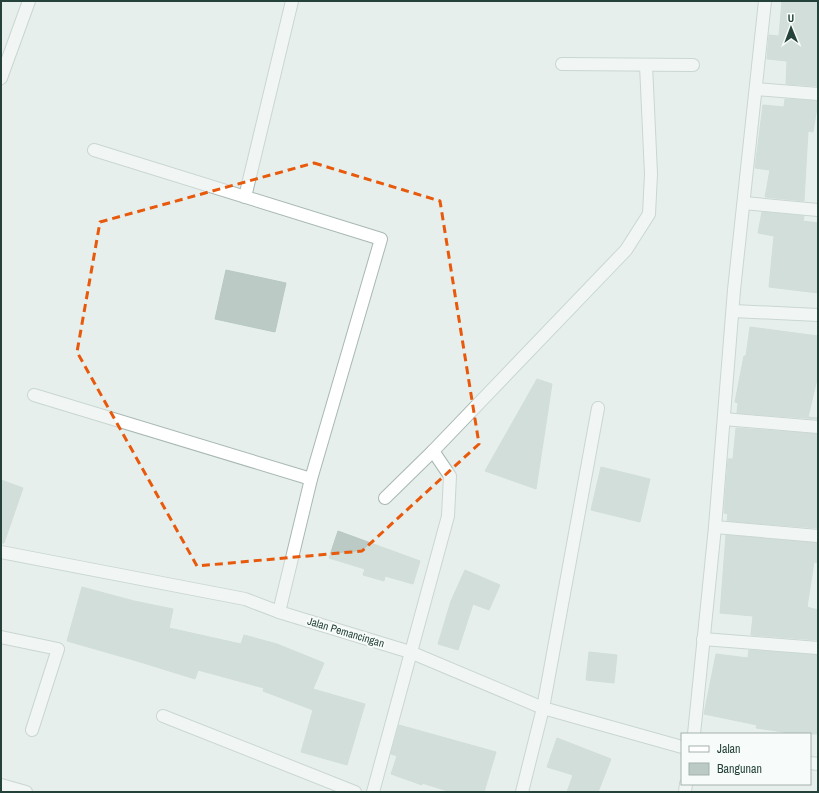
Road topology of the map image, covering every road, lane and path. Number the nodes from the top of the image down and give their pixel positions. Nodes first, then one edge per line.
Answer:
1 (29, 1) edge
2 (292, 1) edge
3 (765, 1) edge
4 (562, 64) dead end
5 (646, 65) junction
6 (693, 65) dead end
7 (1, 78) edge
8 (756, 89) junction
9 (818, 94) edge
10 (94, 150) dead end
11 (245, 197) junction
12 (744, 203) junction
13 (818, 210) edge
14 (733, 311) junction
15 (818, 315) edge
16 (34, 395) dead end
17 (598, 408) dead end
18 (724, 420) junction
19 (818, 427) edge
20 (433, 450) junction
21 (311, 479) junction
22 (385, 498) dead end
23 (715, 527) junction
24 (818, 536) edge
25 (1, 552) edge
26 (279, 612) junction
27 (1, 637) edge
28 (703, 639) junction
29 (818, 648) edge
30 (410, 652) junction
31 (543, 708) junction
32 (163, 716) dead end
33 (32, 730) dead end
34 (694, 733) edge
35 (681, 746) edge
36 (1, 785) edge
37 (523, 789) edge
38 (26, 792) edge
39 (356, 792) edge
40 (373, 792) edge

1 - 7 street
2 - 11 street
3 - 8 street
4 - 5 street
5 - 6 street
5 - 20 street
8 - 9 street
8 - 12 street
10 - 11 street
11 - 21 street
12 - 13 street
12 - 14 street
14 - 15 street
14 - 18 street
16 - 21 street
17 - 31 street
18 - 19 street
18 - 23 street
20 - 22 street
20 - 30 street
21 - 26 street
23 - 24 street
23 - 28 street
25 - 26 street, Jalan Pemancingan
26 - 30 street, Jalan Pemancingan
27 - 33 street
28 - 29 street
28 - 34 street
30 - 31 street, Jalan Pemancingan
30 - 40 street
31 - 35 street, Jalan Pemancingan
31 - 37 street
32 - 39 street
36 - 38 street

